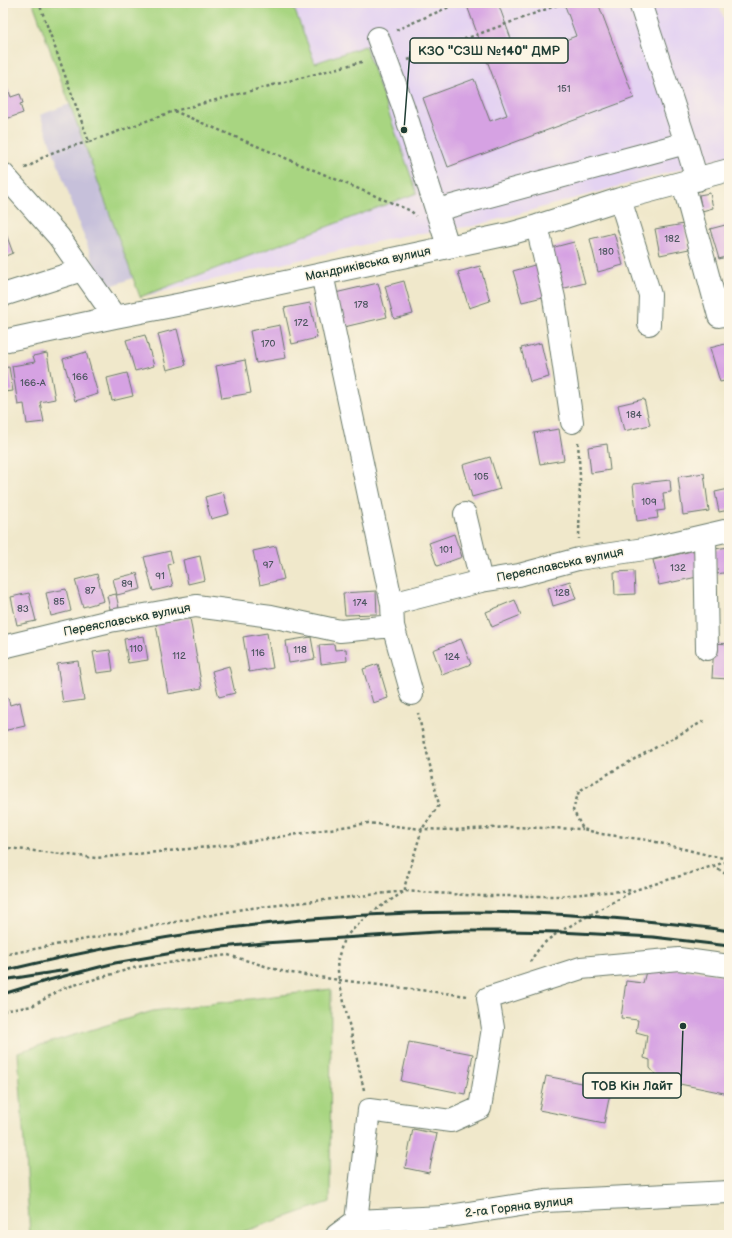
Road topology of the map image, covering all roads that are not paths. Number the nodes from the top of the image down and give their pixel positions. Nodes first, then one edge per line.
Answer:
1 (640, 3) edge
2 (378, 38) road end
3 (686, 143) junction
4 (729, 170) edge
5 (3, 174) edge
6 (690, 181) junction
7 (620, 199) junction
8 (429, 215) junction
9 (537, 226) junction
10 (448, 246) junction
11 (82, 270) junction
12 (322, 274) junction
13 (3, 295) edge
14 (718, 316) dead end
15 (115, 317) junction
16 (649, 324) dead end
17 (3, 341) edge
18 (572, 422) road end
19 (464, 514) dead end
20 (729, 530) edge
21 (705, 536) junction
22 (481, 581) junction
23 (392, 604) junction
24 (393, 626) junction
25 (3, 647) edge
26 (707, 649) dead end
27 (412, 694) road end
28 (729, 966) edge
29 (729, 1192) edge
30 (356, 1221) junction
31 (337, 1235) edge

1 - 3 street
2 - 8 street
3 - 6 street
3 - 8 street
4 - 6 street, Мандриківська вулиця
5 - 11 street
6 - 7 street, Мандриківська вулиця
6 - 14 street
7 - 9 street, Мандриківська вулиця
7 - 16 street
8 - 10 street
9 - 10 street, Мандриківська вулиця
9 - 18 street
10 - 12 street, Мандриківська вулиця
11 - 13 street
11 - 15 street
12 - 15 street, Мандриківська вулиця
12 - 23 street
15 - 17 street, Мандриківська вулиця
19 - 22 street
20 - 21 street, Переяславська вулиця
21 - 22 street, Переяславська вулиця
21 - 26 street
22 - 23 street, Переяславська вулиця
23 - 24 street
24 - 25 street, Переяславська вулиця
24 - 27 street
28 - 30 street
29 - 30 street, 2-га Горяна вулиця
30 - 31 street

